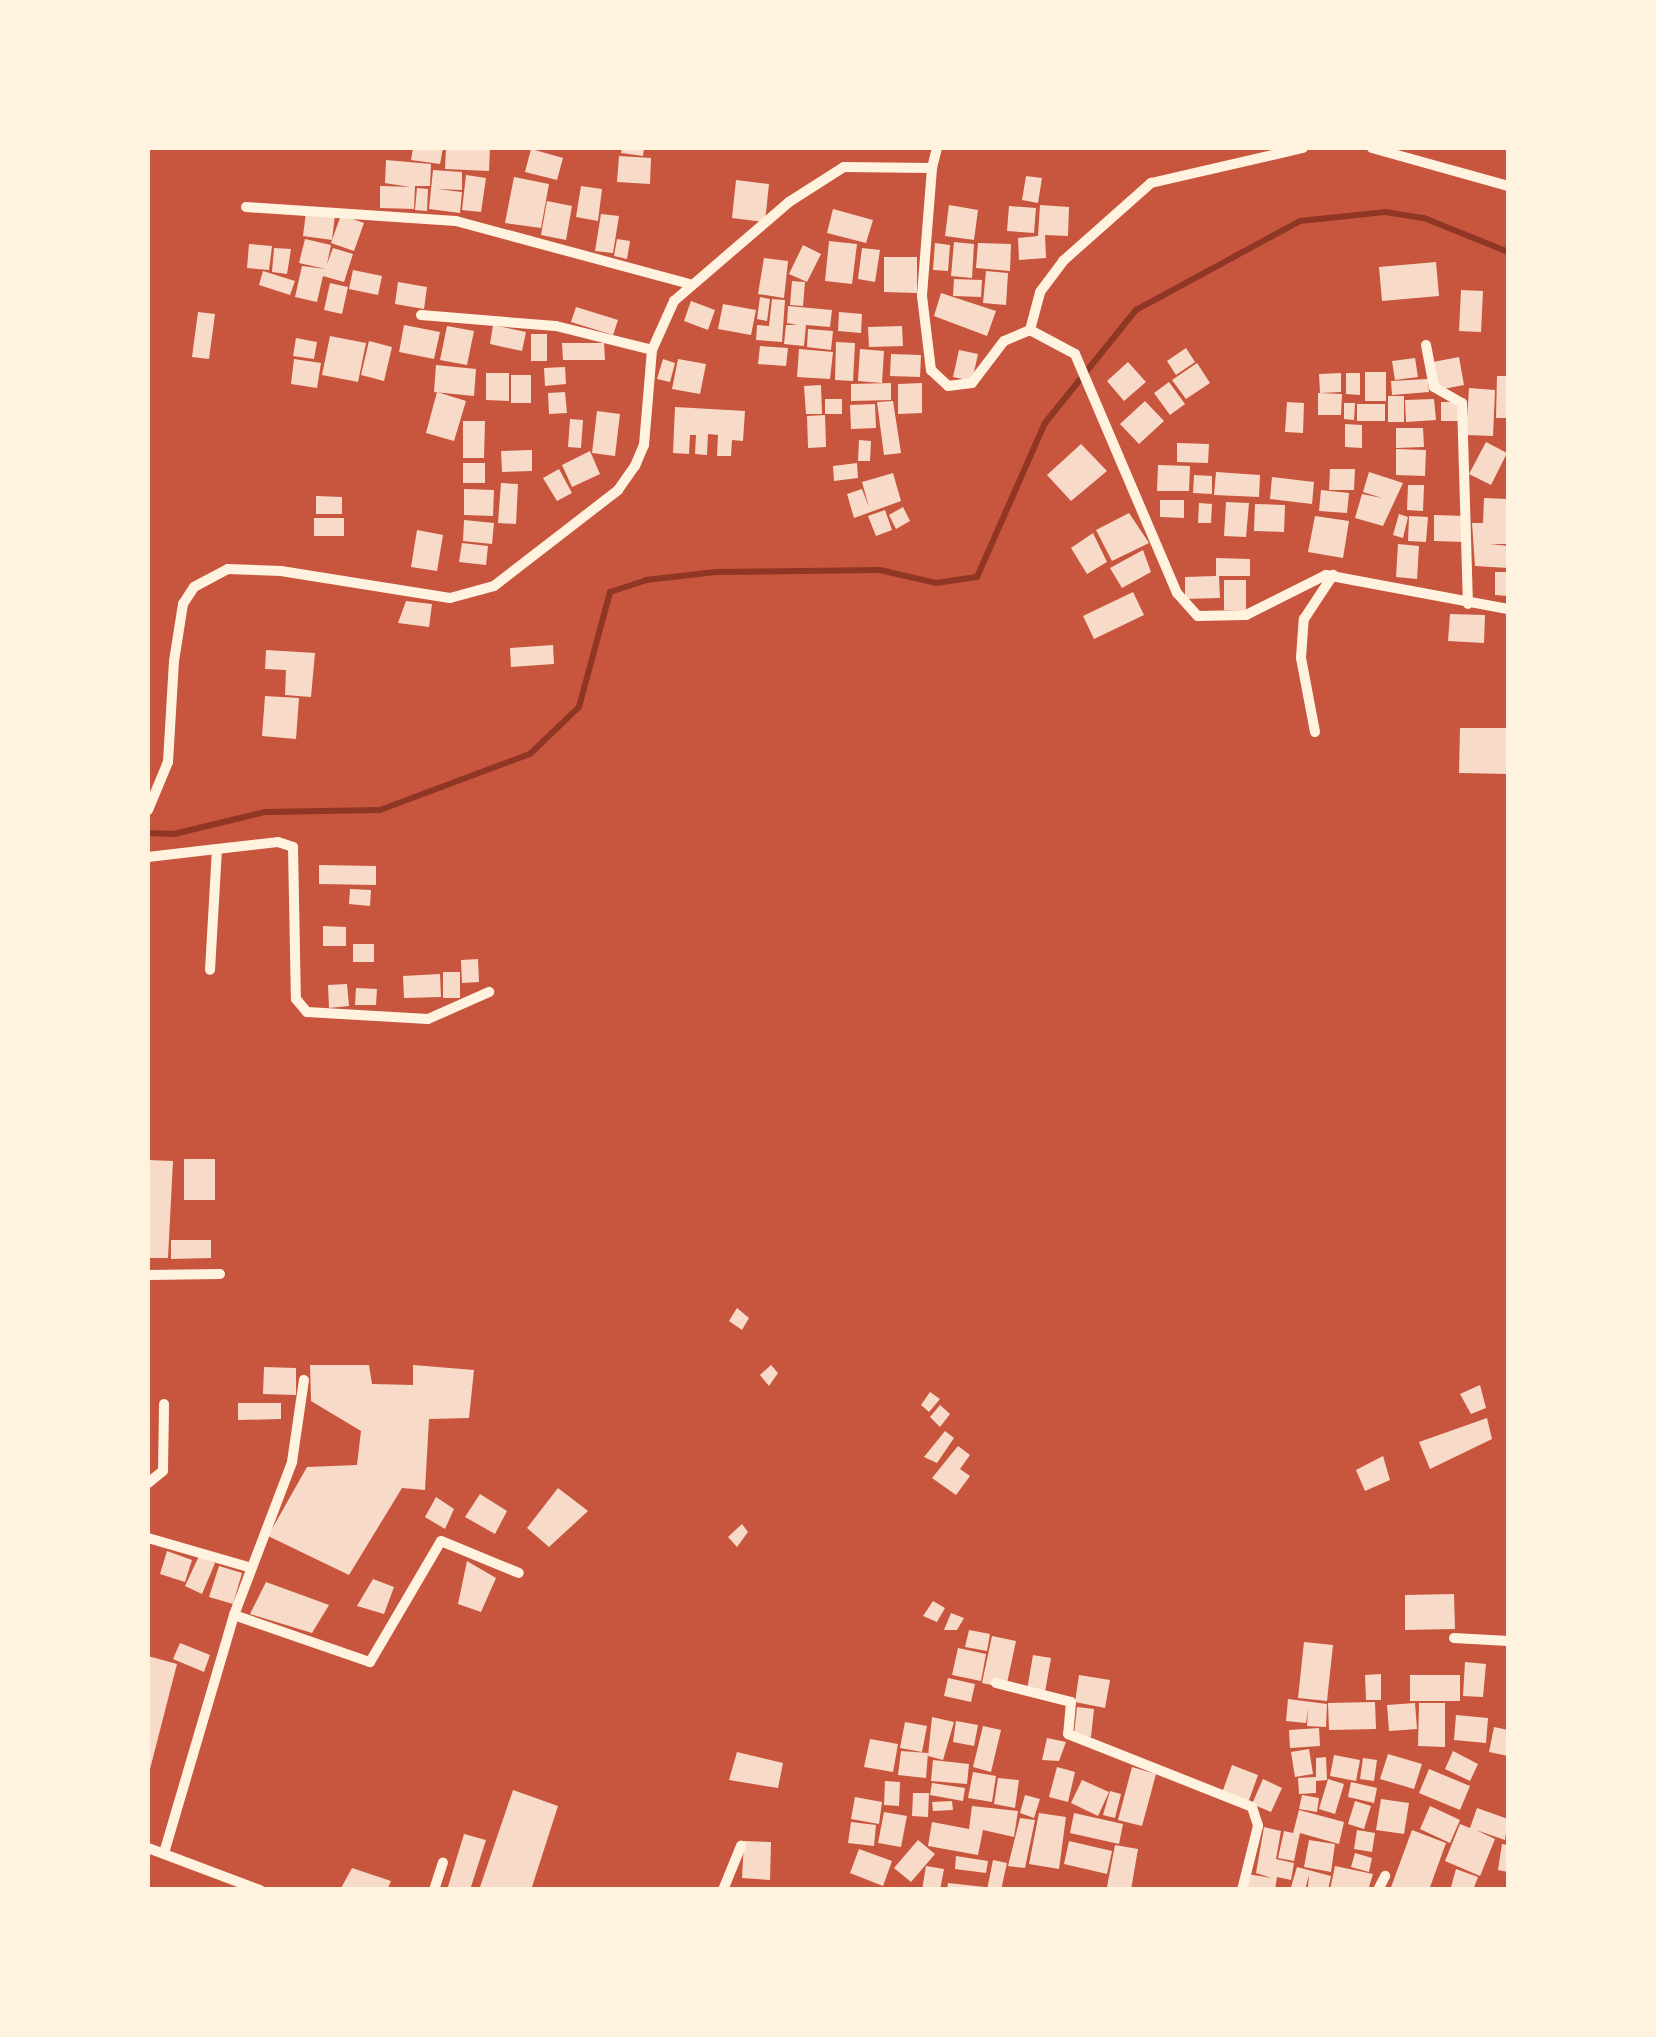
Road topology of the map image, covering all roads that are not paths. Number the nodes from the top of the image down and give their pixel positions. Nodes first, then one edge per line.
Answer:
1 (936, 148) edge
2 (1302, 148) edge
3 (1372, 148) edge
4 (932, 168) junction
5 (1508, 186) edge
6 (246, 208) dead end
7 (689, 284) junction
8 (421, 315) dead end
9 (1030, 330) junction
10 (1426, 345) dead end
11 (652, 350) junction
12 (1333, 575) junction
13 (1468, 604) junction
14 (1508, 609) edge
15 (1315, 732) dead end
16 (148, 810) edge
17 (216, 849) junction
18 (148, 858) edge
19 (210, 970) dead end
20 (489, 992) dead end
21 (220, 1274) dead end
22 (148, 1275) edge
23 (304, 1380) dead end
24 (164, 1404) dead end
25 (148, 1484) edge
26 (148, 1538) edge
27 (252, 1568) junction
28 (519, 1573) dead end
29 (234, 1615) junction
30 (1454, 1638) dead end
31 (1508, 1641) edge
32 (996, 1684) dead end
33 (740, 1846) dead end
34 (148, 1848) edge
35 (164, 1852) junction
36 (443, 1862) dead end
37 (1384, 1876) dead end
38 (260, 1890) edge
39 (434, 1890) edge
40 (723, 1890) edge
41 (1242, 1890) edge
42 (1378, 1890) edge

1 - 4 street
2 - 9 street
3 - 5 street
4 - 7 street
4 - 9 street
6 - 7 street
7 - 11 street
8 - 11 street
9 - 12 street
10 - 13 street
11 - 16 street
12 - 13 street
12 - 15 street
13 - 14 street
17 - 18 street
17 - 19 street
17 - 20 street
21 - 22 street
23 - 27 street
24 - 25 street
26 - 27 street
27 - 29 street
28 - 29 street
29 - 35 street
30 - 31 street
32 - 41 street
33 - 40 street
34 - 35 street
35 - 38 street
36 - 39 street
37 - 42 street

